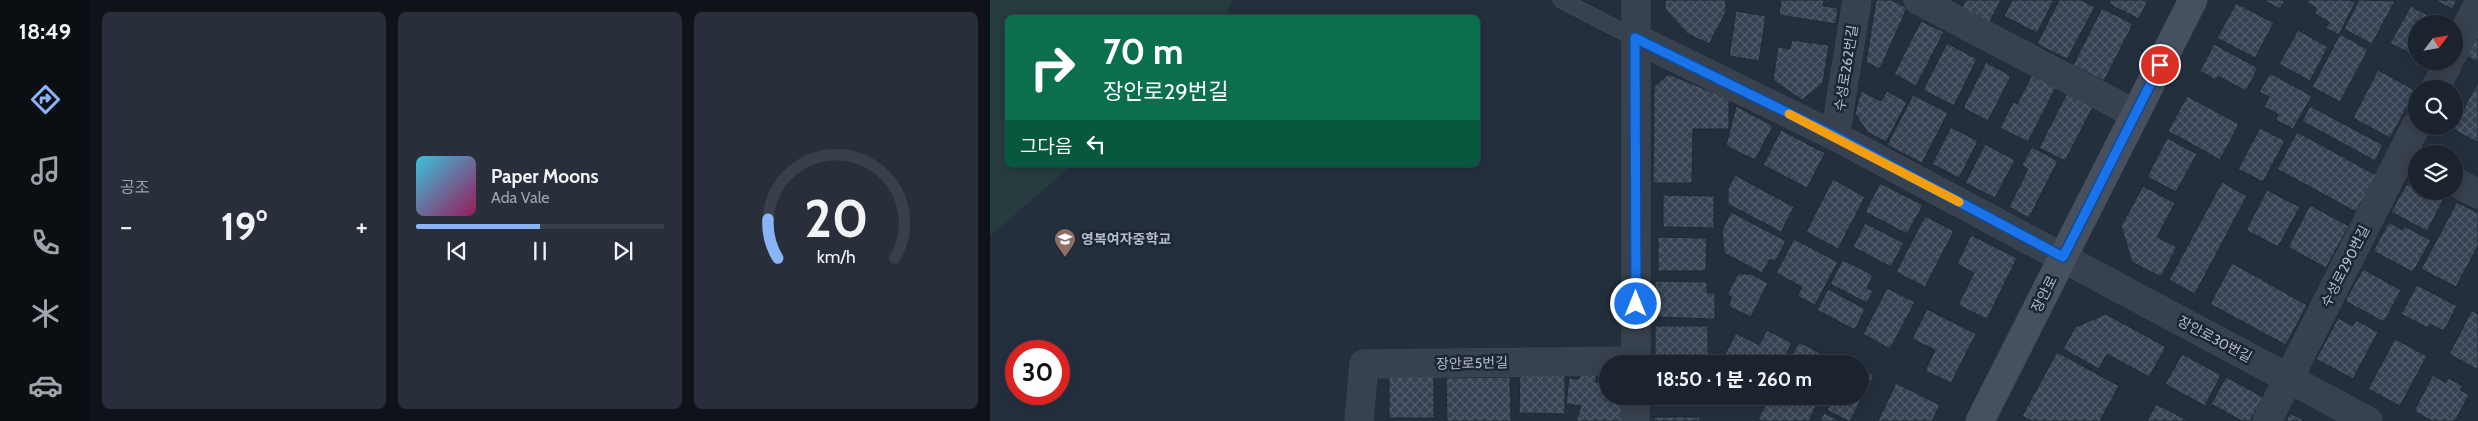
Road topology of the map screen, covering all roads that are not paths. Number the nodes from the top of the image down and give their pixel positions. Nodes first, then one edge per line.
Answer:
1 (1561, 0) edge
2 (1636, 0) edge
3 (1857, 0) edge
4 (1918, 0) edge
5 (2194, 0) edge
6 (2478, 5) edge
7 (2463, 34) edge
8 (1635, 38) junction
9 (2135, 114) junction
10 (1835, 136) junction
11 (2408, 159) edge
12 (2463, 186) edge
13 (2478, 194) edge
14 (2063, 257) junction
15 (1636, 355) edge
16 (1599, 362) edge
17 (2288, 378) junction
18 (1636, 405) edge
19 (1359, 421) edge
20 (1635, 421) edge
21 (1980, 421) edge
22 (2267, 421) edge
23 (2368, 421) edge

1 - 8 lane
2 - 8 street
3 - 10 street, 수성로262번길
4 - 9 street
5 - 9 main road, 장안로
6 - 7 street
8 - 10 street, 장안로30번길
8 - 15 street
9 - 14 main road, 장안로
10 - 14 street, 장안로30번길
11 - 17 street, 수성로290번길
12 - 13 street
14 - 17 street, 장안로30번길
14 - 21 main road, 장안로
16 - 19 street, 장안로5번길
17 - 22 street, 수성로290번길
17 - 23 street, 장안로30번길
18 - 20 street

